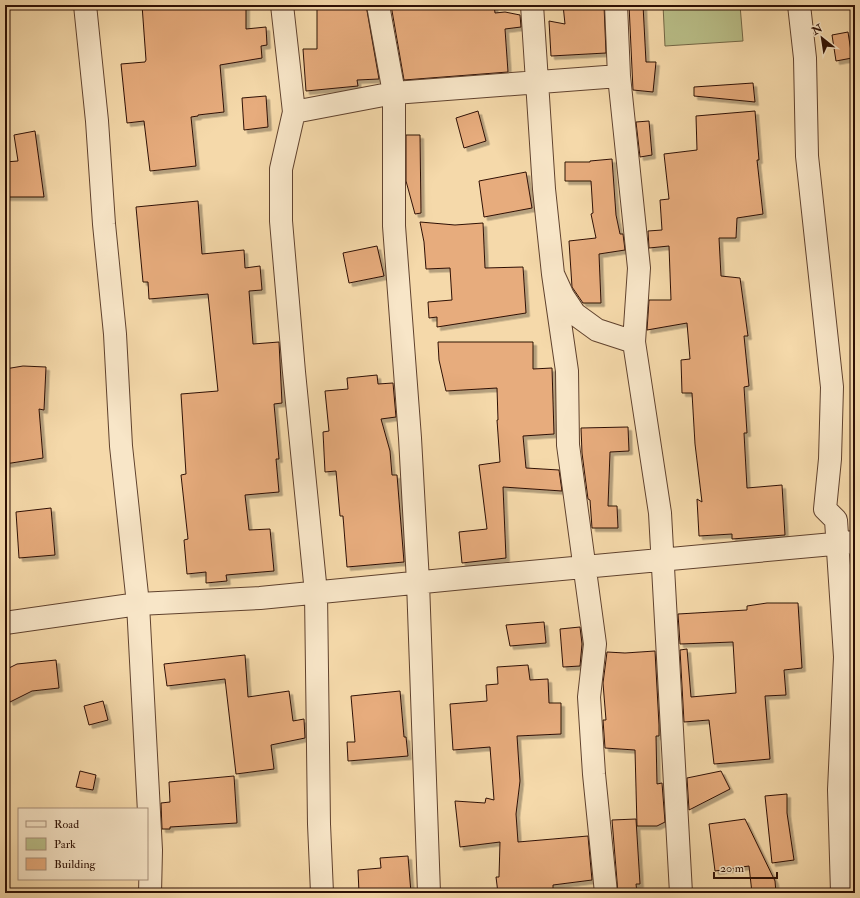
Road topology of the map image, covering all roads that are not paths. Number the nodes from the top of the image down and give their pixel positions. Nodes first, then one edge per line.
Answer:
1 (85, 5) edge
2 (282, 5) edge
3 (378, 5) edge
4 (532, 5) edge
5 (616, 5) edge
6 (799, 5) edge
7 (619, 76) junction
8 (537, 81) junction
9 (394, 93) junction
10 (294, 112) junction
11 (553, 274) junction
12 (634, 342) junction
13 (846, 543) edge
14 (662, 560) junction
15 (584, 567) junction
16 (418, 582) junction
17 (316, 593) junction
18 (138, 604) junction
19 (5, 623) edge
20 (150, 893) edge
21 (322, 893) edge
22 (429, 893) edge
23 (606, 893) edge
24 (681, 893) edge
25 (842, 893) edge

1 - 18 street
2 - 10 street
3 - 9 street
4 - 8 street
5 - 7 street
6 - 13 street
7 - 8 street
7 - 12 street
8 - 9 street
8 - 11 street
9 - 10 street
9 - 16 street
10 - 17 street
11 - 12 street
11 - 15 street
12 - 14 street
13 - 14 street
13 - 25 street
14 - 15 street
14 - 24 street
15 - 16 street
15 - 23 street
16 - 17 street
16 - 22 street
17 - 18 street
17 - 21 street
18 - 19 street
18 - 20 street

